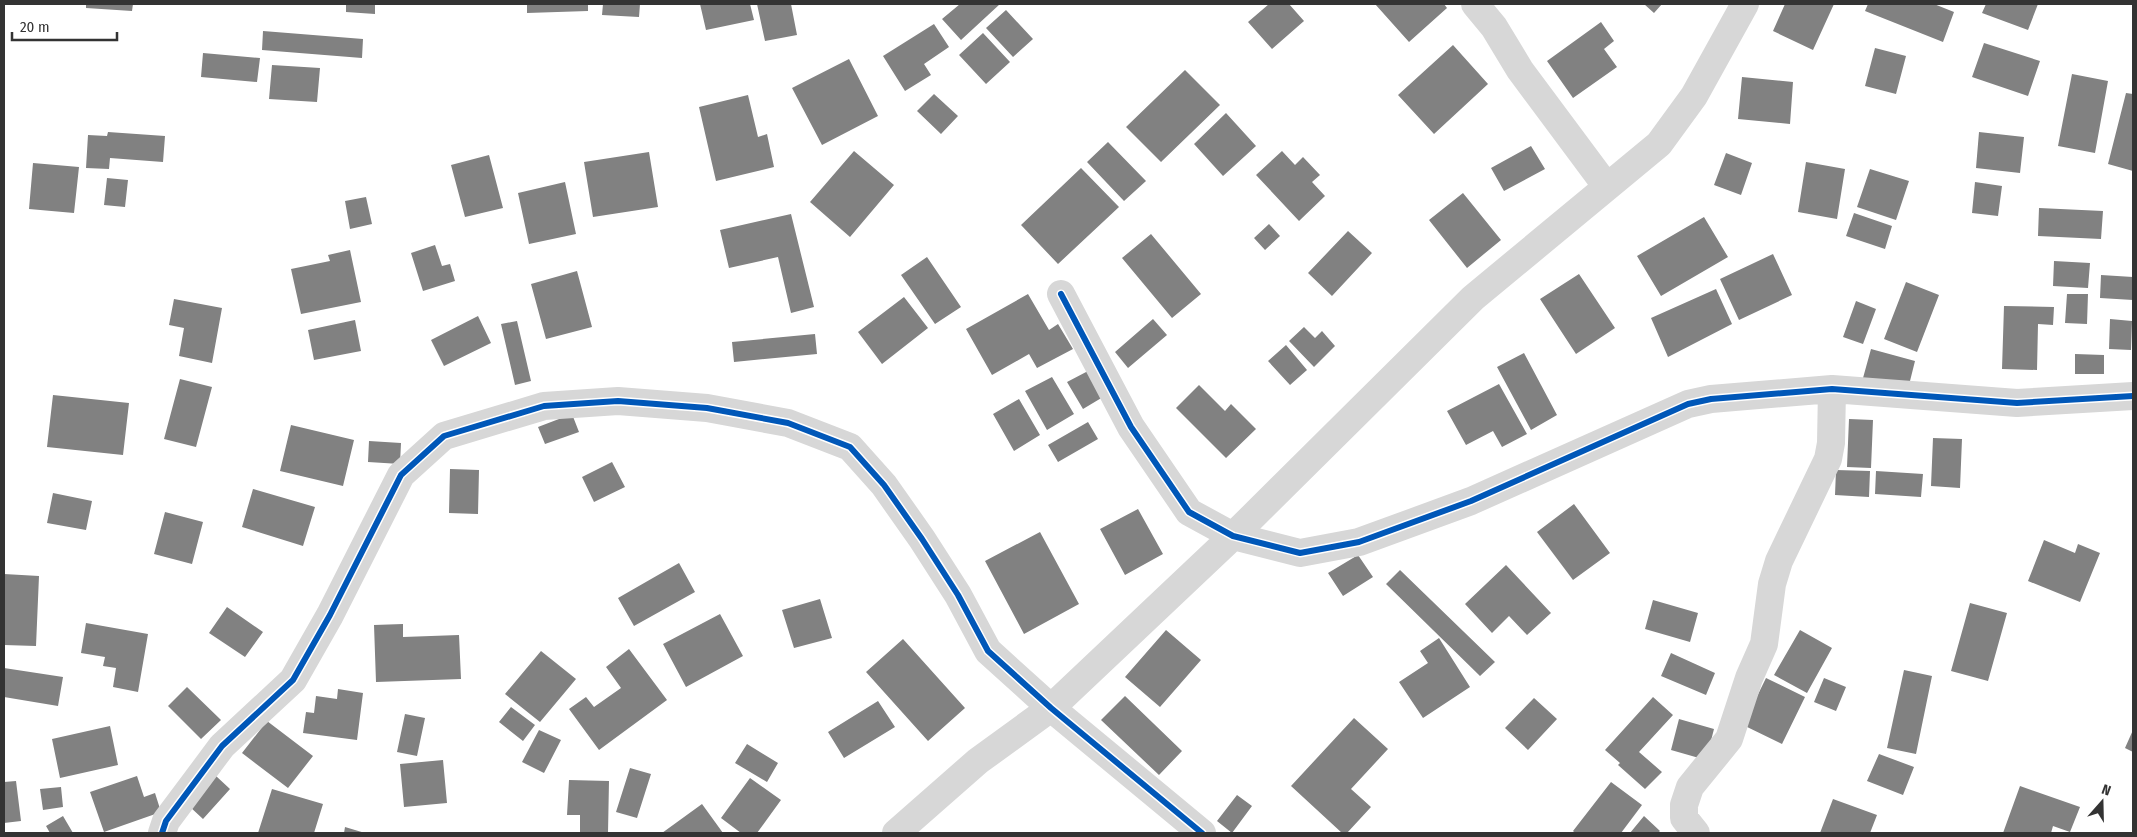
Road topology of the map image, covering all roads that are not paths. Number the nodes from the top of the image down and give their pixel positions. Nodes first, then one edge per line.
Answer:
1 (1475, 4) edge
2 (1745, 4) edge
3 (1607, 188) junction
4 (1061, 294) dead end
5 (1832, 389) junction
6 (2133, 396) edge
7 (1233, 536) junction
8 (1051, 708) junction
9 (162, 833) edge
10 (896, 833) edge
11 (1202, 833) edge
12 (1696, 833) edge

1 - 3 street
2 - 3 street
3 - 7 street
4 - 7 street
5 - 6 street
5 - 7 street
5 - 12 street
7 - 8 street
8 - 9 street
8 - 10 street
8 - 11 street

